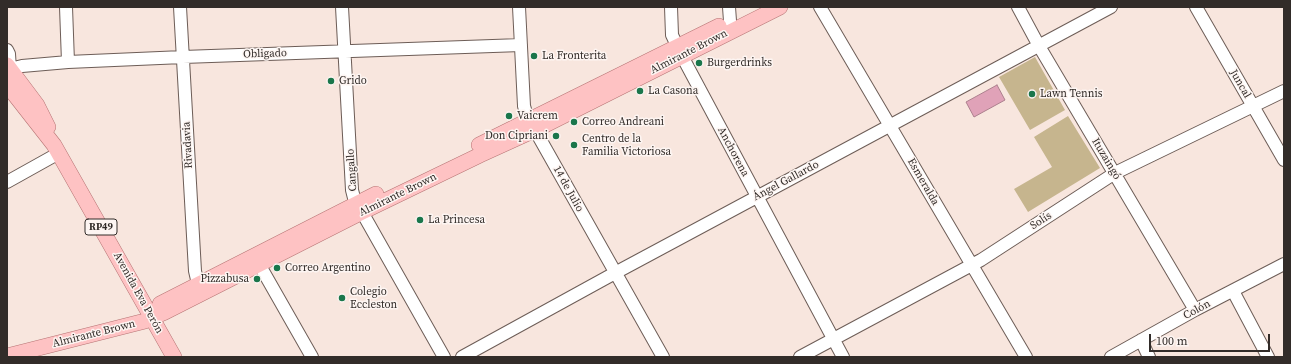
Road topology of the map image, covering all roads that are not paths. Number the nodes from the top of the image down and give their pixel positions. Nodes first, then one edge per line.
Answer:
1 (66, 7) edge
2 (180, 7) edge
3 (342, 7) edge
4 (519, 7) edge
5 (671, 7) edge
6 (757, 7) edge
7 (780, 7) edge
8 (820, 7) edge
9 (1018, 7) edge
10 (1111, 7) edge
11 (1196, 7) edge
12 (730, 14) edge
13 (521, 46) junction
14 (1039, 46) junction
15 (7, 50) edge
16 (679, 51) junction
17 (344, 52) junction
18 (182, 56) junction
19 (68, 62) junction
20 (8, 67) edge
21 (7, 85) edge
22 (1284, 91) edge
23 (1253, 106) junction
24 (532, 125) junction
25 (890, 125) junction
26 (57, 149) junction
27 (1284, 160) edge
28 (1115, 173) junction
29 (7, 182) edge
30 (757, 197) junction
31 (359, 208) junction
32 (257, 260) junction
33 (1284, 264) edge
34 (971, 265) junction
35 (615, 273) junction
36 (198, 284) junction
37 (1232, 291) junction
38 (1195, 310) junction
39 (150, 314) junction
40 (833, 340) junction
41 (1141, 340) junction
42 (7, 345) edge
43 (7, 356) edge
44 (174, 357) edge
45 (312, 357) edge
46 (444, 357) edge
47 (462, 357) edge
48 (663, 357) edge
49 (800, 357) edge
50 (842, 357) edge
51 (1026, 357) edge
52 (1111, 357) edge
53 (1150, 357) edge
54 (1268, 357) edge

1 - 19 street
2 - 18 street, Rivadavia
3 - 17 street, Cangallo
4 - 13 street, 14 de Julio
5 - 16 street, Anchorena
6 - 12 main road, Almirante Brown
7 - 16 main road, Almirante Brown
8 - 25 street, Esmeralda
9 - 14 street, Ituzaingó
10 - 14 street, Ángel Gallardo
11 - 23 street, Juncal
12 - 16 main road, Almirante Brown
13 - 17 street, Obligado
13 - 24 street, 14 de Julio
14 - 25 street, Ángel Gallardo
14 - 28 street, Ituzaingó
15 - 20 street
16 - 24 main road, Almirante Brown
16 - 30 street, Anchorena
17 - 18 street, Obligado
17 - 31 street, Cangallo
18 - 19 street, Obligado
18 - 36 street, Rivadavia
19 - 20 street, Obligado
20 - 26 main road, RP49
21 - 26 main road, RP49
22 - 23 street, Solís
23 - 27 street, Juncal
23 - 28 street, Solís
24 - 31 main road, Almirante Brown
24 - 35 street, 14 de Julio
25 - 30 street, Ángel Gallardo
25 - 34 street, Esmeralda
26 - 29 street
26 - 39 main road, Avenida Eva Perón / RP49
28 - 34 street, Solís
28 - 38 street, Ituzaingó
30 - 35 street, Ángel Gallardo
30 - 40 street, Anchorena
31 - 32 main road, Almirante Brown
31 - 46 street, Cangallo
32 - 36 main road, Almirante Brown
32 - 39 main road, Almirante Brown
32 - 45 street
33 - 37 street, Colón
34 - 40 street, Solís
34 - 51 street, Esmeralda
35 - 47 street, Ángel Gallardo
35 - 48 street, 14 de Julio
36 - 39 main road, Almirante Brown
37 - 38 street, Colón
37 - 54 street
38 - 41 street, Colón
39 - 42 main road, Almirante Brown
39 - 43 main road, Almirante Brown
39 - 44 main road, Avenida Eva Perón / RP49
40 - 49 street, Solís
40 - 50 street, Anchorena
41 - 52 street, Colón
41 - 53 street

